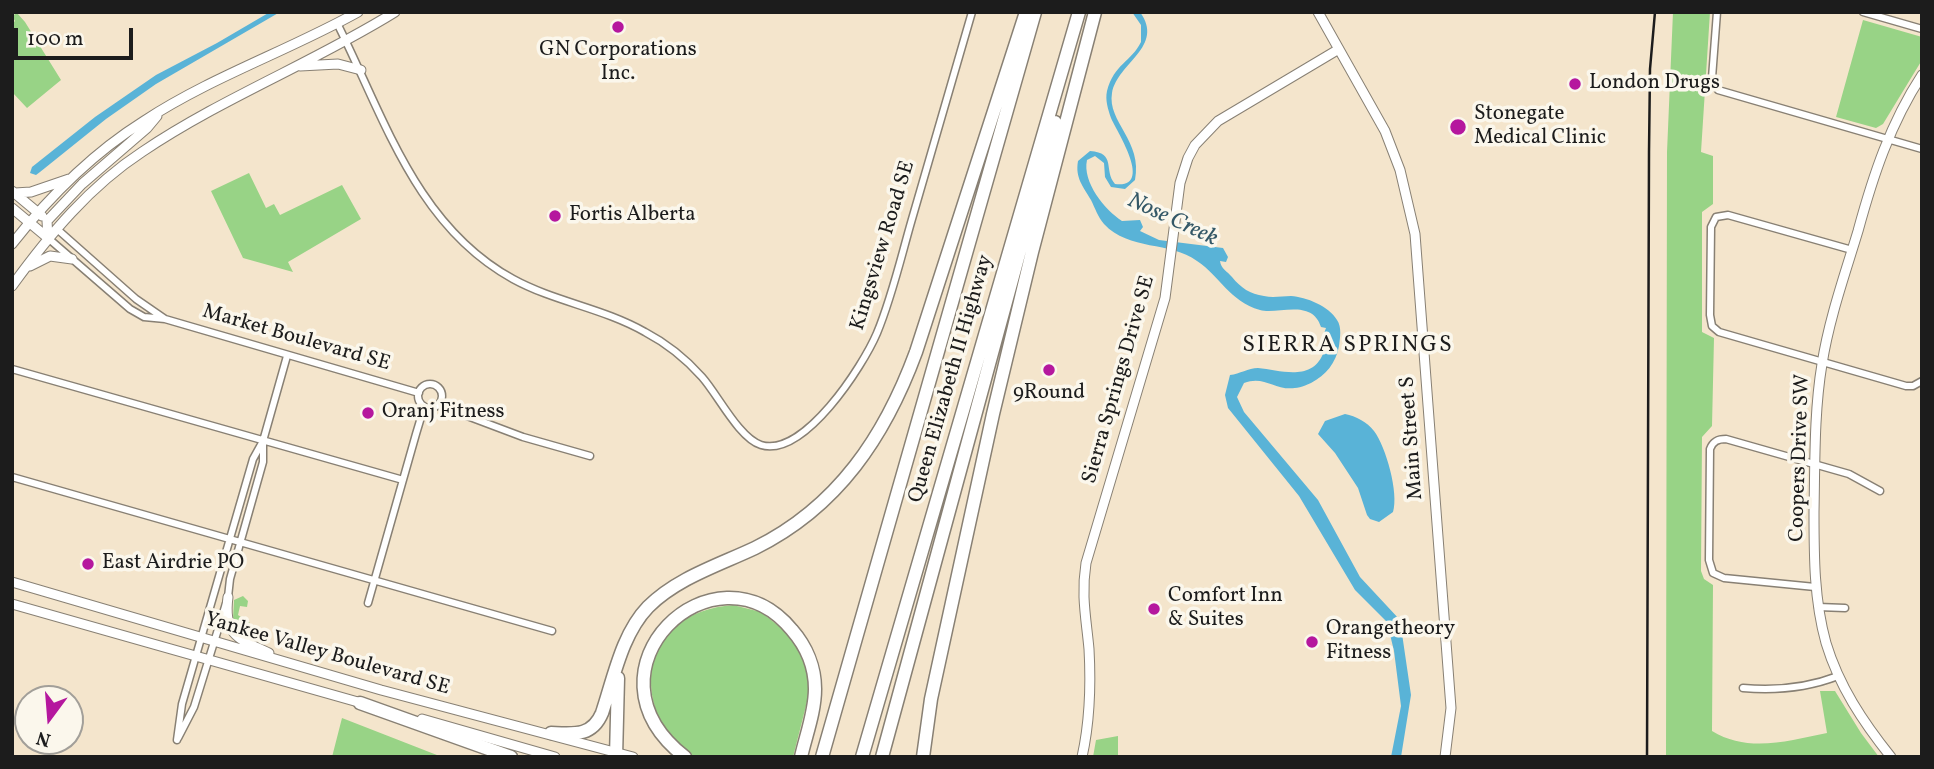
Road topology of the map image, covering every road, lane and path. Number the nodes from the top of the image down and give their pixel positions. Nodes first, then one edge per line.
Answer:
1 (358, 12) edge
2 (395, 12) edge
3 (972, 12) edge
4 (1026, 12) edge
5 (1035, 12) edge
6 (1081, 12) edge
7 (1095, 12) edge
8 (1318, 12) edge
9 (1717, 12) edge
10 (1863, 12) edge
11 (337, 23) junction
12 (1922, 29) edge
13 (346, 40) junction
14 (1339, 49) junction
15 (295, 66) junction
16 (361, 70) junction
17 (1922, 75) edge
18 (163, 110) junction
19 (1887, 139) junction
20 (1922, 149) edge
21 (71, 179) junction
22 (14, 192) edge
23 (12, 208) edge
24 (37, 212) junction
25 (47, 220) junction
26 (29, 222) junction
27 (57, 229) junction
28 (48, 238) junction
29 (12, 244) edge
30 (1852, 250) junction
31 (72, 259) junction
32 (25, 268) junction
33 (12, 285) edge
34 (165, 319) junction
35 (287, 356) junction
36 (1822, 361) junction
37 (12, 369) edge
38 (1922, 381) edge
39 (419, 393) junction
40 (439, 405) junction
41 (427, 408) junction
42 (263, 441) junction
43 (590, 456) dead end
44 (1815, 463) junction
45 (12, 477) edge
46 (402, 480) junction
47 (1880, 491) dead end
48 (230, 540) junction
49 (240, 543) junction
50 (374, 580) junction
51 (12, 582) edge
52 (1815, 587) junction
53 (228, 597) junction
54 (368, 603) dead end
55 (12, 604) edge
56 (1818, 607) junction
57 (1845, 608) dead end
58 (552, 631) dead end
59 (201, 638) junction
60 (214, 641) junction
61 (196, 657) junction
62 (208, 661) junction
63 (297, 666) junction
64 (618, 668) junction
65 (1838, 676) junction
66 (1743, 688) dead end
67 (360, 702) junction
68 (551, 733) junction
69 (616, 754) edge
70 (511, 757) edge
71 (555, 757) edge
72 (633, 757) edge
73 (685, 757) edge
74 (801, 757) edge
75 (822, 757) edge
76 (862, 757) edge
77 (882, 757) edge
78 (923, 757) edge
79 (1082, 757) edge
80 (1445, 757) edge
81 (1891, 757) edge

1 - 11 main road
2 - 13 main road
3 - 16 street, Kingsview Road SE
4 - 64 highway
5 - 75 highway, Queen Elizabeth II Highway
6 - 76 highway, Queen Elizabeth II Highway
6 - 77 highway
7 - 78 highway
8 - 14 main road, Main Street S
9 - 19 street
10 - 12 street
11 - 13 street, Kingsview Road SE
11 - 18 main road
13 - 15 main road
13 - 16 street, Kingsview Road SE
14 - 79 main road, Sierra Springs Drive SE
14 - 80 main road, Main Street S
15 - 16 main road
15 - 27 main road
17 - 19 main road, Coopers Drive SW
18 - 21 main road
18 - 25 main road
19 - 20 street
19 - 30 main road, Coopers Drive SW
21 - 22 main road
21 - 24 main road
22 - 24 main road
23 - 26 main road
24 - 25 main road
24 - 26 main road
25 - 27 main road
25 - 28 main road
26 - 28 main road
26 - 29 main road
27 - 28 main road
27 - 34 street, Market Boulevard SE
28 - 31 street, Market Boulevard SE
28 - 32 main road
30 - 36 main road, Coopers Drive SW
30 - 36 street
31 - 32 main road
31 - 34 street, Market Boulevard SE
32 - 33 main road
34 - 35 street, Market Boulevard SE
35 - 39 street, Market Boulevard SE
35 - 42 street
36 - 38 street
36 - 44 main road, Coopers Drive SW
37 - 42 street
39 - 40 street
39 - 41 street
40 - 41 street
40 - 43 street
41 - 46 street
42 - 46 street
42 - 48 street
42 - 49 street
44 - 47 street
44 - 52 main road, Coopers Drive SW
44 - 52 street
45 - 48 street
46 - 50 street
48 - 49 street
48 - 59 street
49 - 50 street
49 - 53 street
50 - 54 street
50 - 58 street
51 - 59 main road, Yankee Valley Boulevard SE
52 - 56 main road, Coopers Drive SW
53 - 60 street
53 - 63 main road
55 - 61 main road, Yankee Valley Boulevard SE
56 - 57 street
56 - 65 main road, Coopers Drive SW
59 - 60 main road, Yankee Valley Boulevard SE
59 - 61 street
60 - 62 street
60 - 63 main road, Yankee Valley Boulevard SE
61 - 62 main road, Yankee Valley Boulevard SE
61 - 62 street
62 - 67 main road, Yankee Valley Boulevard SE
63 - 68 main road, Yankee Valley Boulevard SE
64 - 68 highway
64 - 69 highway
65 - 66 street
65 - 81 main road, Coopers Drive SW
67 - 70 highway
67 - 71 main road, Yankee Valley Boulevard SE
68 - 69 main road, Yankee Valley Boulevard SE
69 - 72 main road, Yankee Valley Boulevard SE
73 - 74 highway

